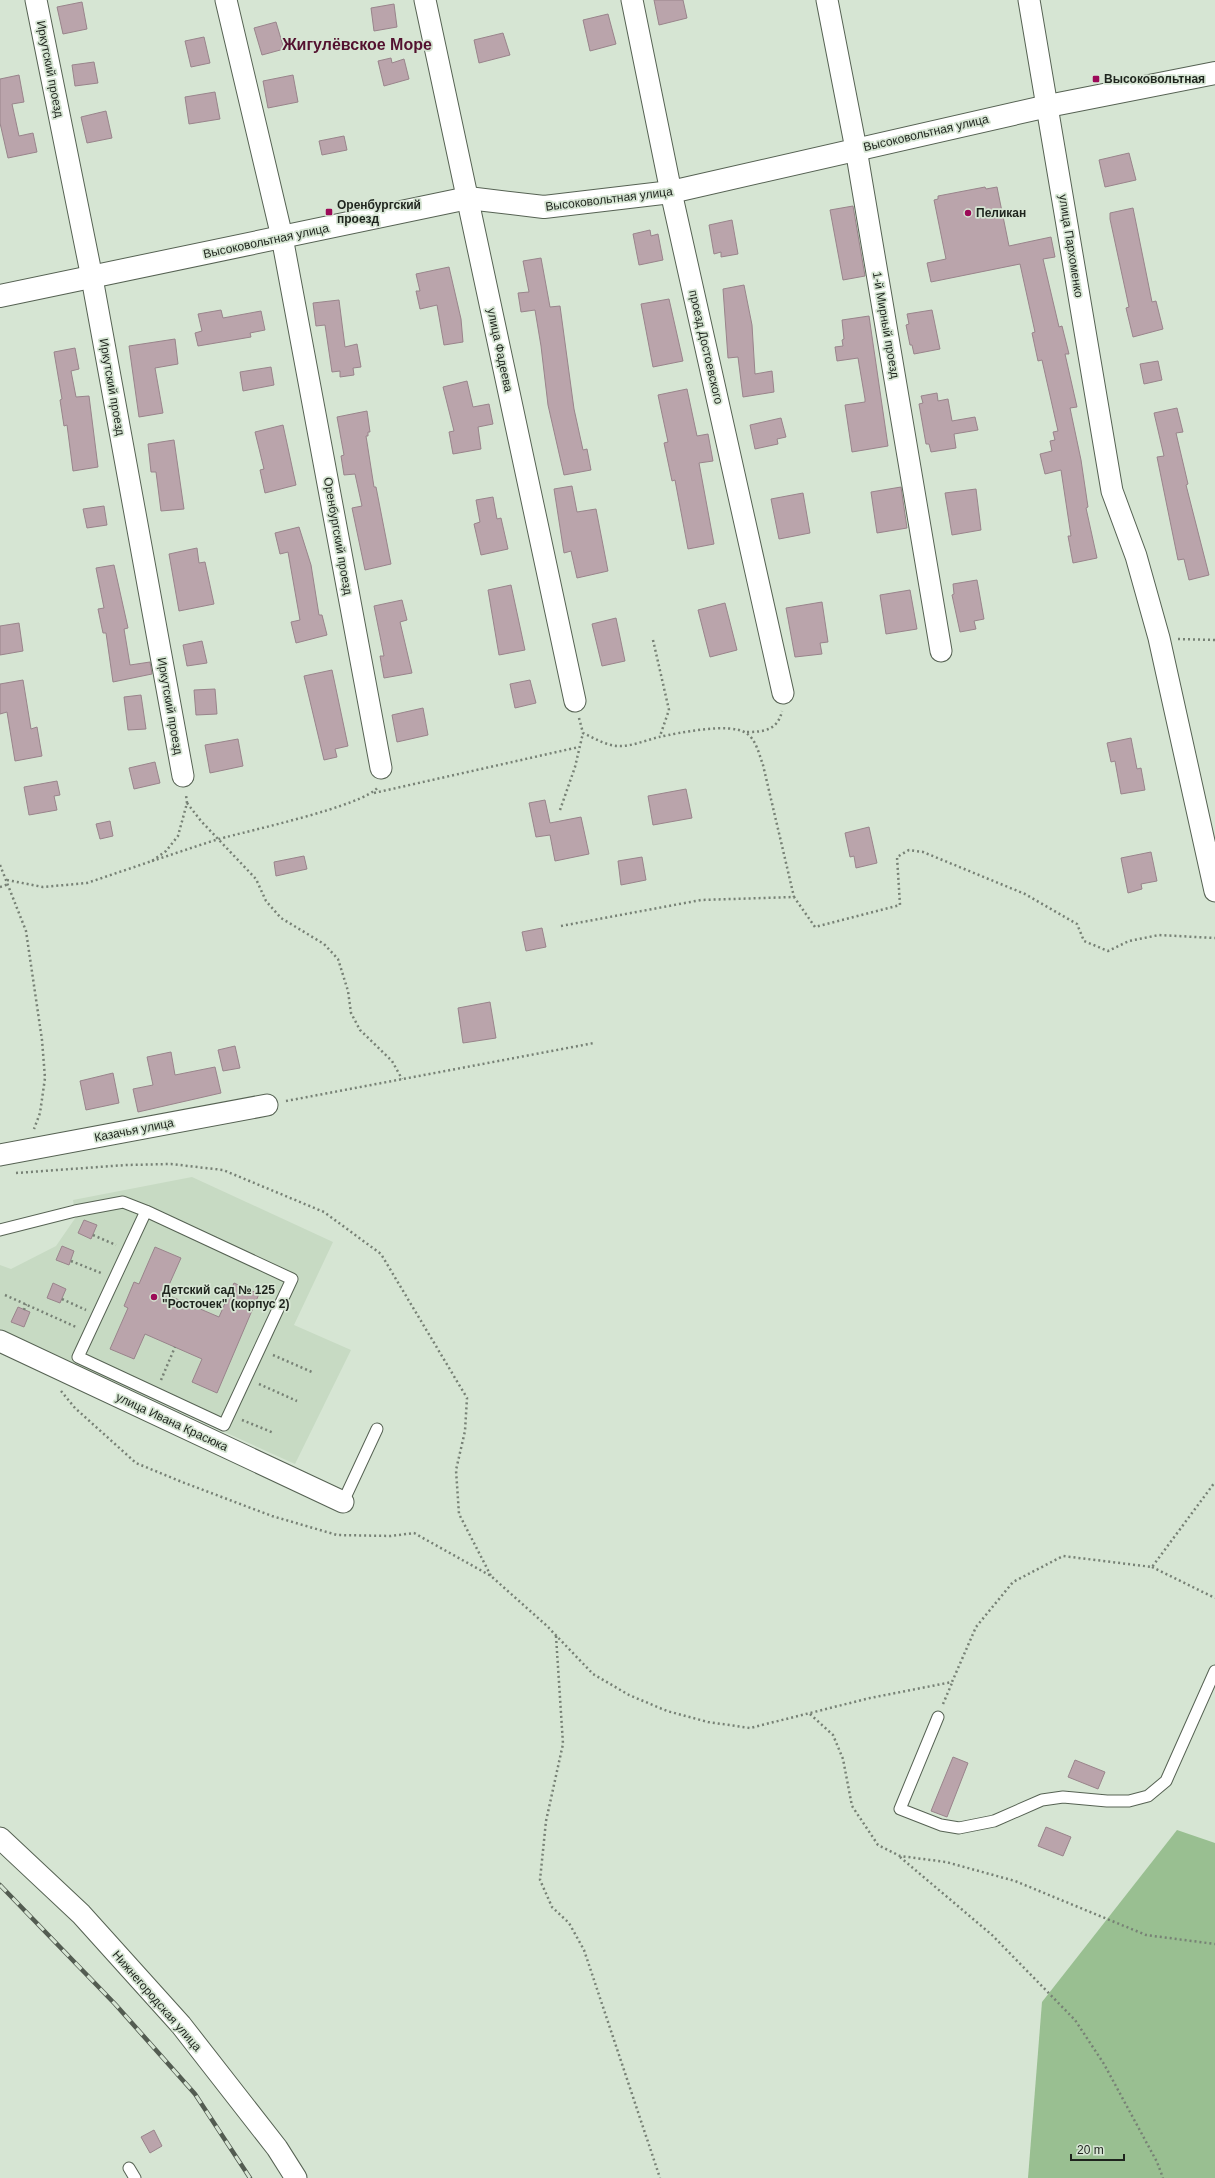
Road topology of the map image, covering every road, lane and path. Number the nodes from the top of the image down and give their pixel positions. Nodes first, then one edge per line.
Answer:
1 (36, 0) edge
2 (226, 0) edge
3 (426, 0) edge
4 (632, 0) edge
5 (827, 0) edge
6 (1029, 0) edge
7 (1215, 73) edge
8 (1048, 106) junction
9 (856, 149) junction
10 (671, 192) junction
11 (468, 198) junction
12 (282, 237) junction
13 (92, 278) junction
14 (0, 296) edge
15 (1159, 638) junction
16 (653, 640) dead end
17 (1215, 640) edge
18 (941, 650) dead end
19 (783, 693) joint
20 (575, 701) joint
21 (746, 732) junction
22 (582, 733) junction
23 (660, 737) junction
24 (580, 747) junction
25 (380, 768) joint
26 (183, 776) joint
27 (374, 793) junction
28 (187, 803) junction
29 (560, 810) dead end
30 (219, 839) junction
31 (152, 861) junction
32 (0, 866) edge
33 (6, 880) junction
34 (8, 884) junction
35 (0, 887) edge
36 (1215, 891) edge
37 (794, 897) junction
38 (561, 926) dead end
39 (1215, 938) edge
40 (594, 1044) dead end
41 (402, 1079) junction
42 (267, 1105) joint
43 (26, 1150) junction
44 (0, 1155) edge
45 (14, 1173) dead end
46 (146, 1211) junction
47 (0, 1230) edge
48 (93, 1234) dead end
49 (127, 1251) junction
50 (71, 1261) dead end
51 (114, 1279) junction
52 (5, 1295) dead end
53 (62, 1299) dead end
54 (26, 1304) junction
55 (24, 1310) dead end
56 (97, 1316) junction
57 (89, 1333) junction
58 (0, 1341) edge
59 (175, 1347) dead end
60 (259, 1349) junction
61 (312, 1372) dead end
62 (246, 1378) junction
63 (58, 1388) dead end
64 (155, 1393) junction
65 (297, 1401) dead end
66 (229, 1415) junction
67 (378, 1429) dead end
68 (274, 1433) dead end
69 (1215, 1482) edge
70 (343, 1502) joint
71 (1152, 1567) junction
72 (491, 1576) junction
73 (1215, 1598) edge
74 (556, 1636) junction
75 (1215, 1671) edge
76 (952, 1682) junction
77 (938, 1717) joint
78 (0, 1838) edge
79 (900, 1856) dead end
80 (1064, 1902) dead end
81 (1215, 1944) edge
82 (129, 2168) dead end
83 (135, 2178) edge
84 (296, 2178) edge
85 (660, 2178) edge
86 (1163, 2178) edge

1 - 13 street, Иркутский проезд
2 - 12 street, Оренбургский проезд
3 - 11 street, улица Фадеева
4 - 10 street, проезд Достоевского
5 - 9 street, 1-й Мирный проезд
6 - 8 street, улица Пархоменко
7 - 8 street, Высоковольтная улица
8 - 9 street, Высоковольтная улица
8 - 15 street, улица Пархоменко
9 - 10 street, Высоковольтная улица
9 - 18 street, 1-й Мирный проезд
10 - 11 street, Высоковольтная улица
10 - 19 street, проезд Достоевского
11 - 12 street, Высоковольтная улица
11 - 20 street, улица Фадеева
12 - 13 street, Высоковольтная улица
12 - 25 street, Оренбургский проезд
13 - 14 street, Высоковольтная улица
13 - 26 street, Иркутский проезд
15 - 17 path
15 - 36 street, улица Пархоменко
16 - 23 path
19 - 21 path
20 - 22 path
21 - 23 path
21 - 37 path
22 - 23 path
22 - 24 path
24 - 27 path
24 - 29 path
25 - 27 path
26 - 28 path
27 - 30 path
28 - 30 path
28 - 31 path
30 - 31 path
30 - 41 path
31 - 33 path
32 - 33 path
33 - 34 path
34 - 35 path
34 - 43 path
37 - 38 path
37 - 39 path
40 - 41 path
41 - 42 path
42 - 43 street, Казачья улица
43 - 44 street, Казачья улица
45 - 72 path
46 - 47 lane
46 - 49 lane
46 - 60 lane
48 - 49 path
49 - 51 lane
50 - 51 path
51 - 56 lane
52 - 54 path
53 - 56 path
54 - 55 path
54 - 57 path
56 - 57 lane
57 - 64 lane
58 - 70 street, улица Ивана Красюка
59 - 64 path
60 - 61 path
60 - 62 lane
62 - 65 path
62 - 66 lane
63 - 72 path
64 - 66 lane
66 - 68 path
67 - 70 lane
69 - 71 path
71 - 73 path
71 - 76 path
72 - 74 path
74 - 76 path
74 - 85 path
75 - 77 lane
76 - 77 path
78 - 84 street, Нижнегородская улица
79 - 86 path
80 - 81 path
82 - 83 lane

